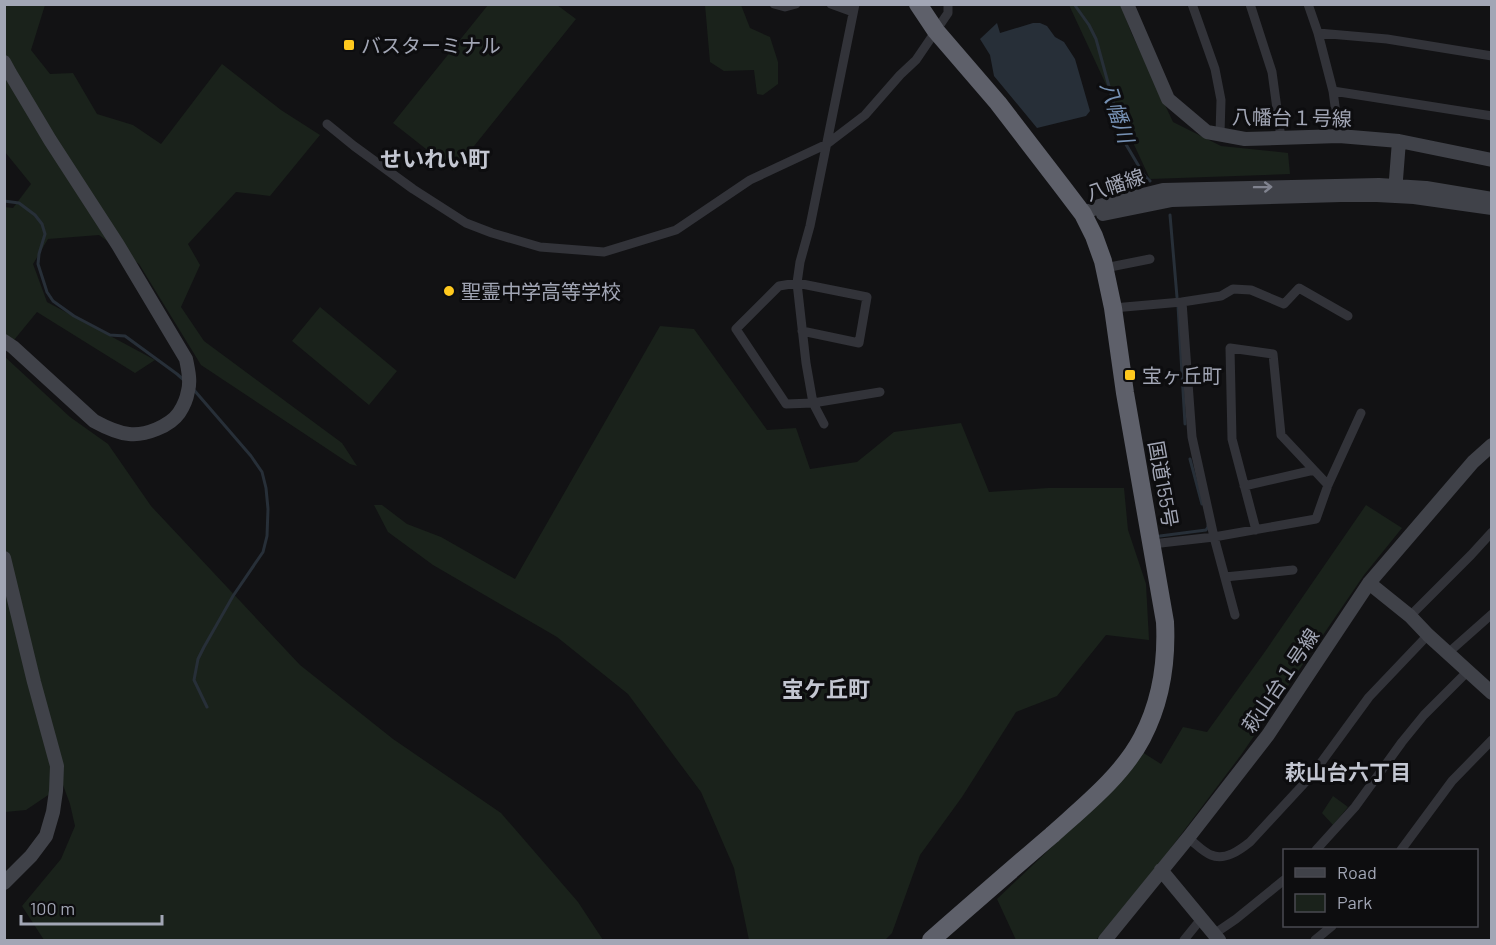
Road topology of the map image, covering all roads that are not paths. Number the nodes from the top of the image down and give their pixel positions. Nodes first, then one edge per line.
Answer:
1 (774, 4) edge
2 (796, 4) edge
3 (831, 4) edge
4 (918, 4) edge
5 (948, 4) edge
6 (1127, 4) edge
7 (1192, 4) edge
8 (1250, 4) edge
9 (1308, 4) edge
10 (854, 8) edge
11 (936, 31) junction
12 (1318, 33) junction
13 (1491, 56) edge
14 (4, 62) edge
15 (1333, 91) junction
16 (1491, 116) edge
17 (327, 124) dead end
18 (1220, 134) junction
19 (1339, 136) junction
20 (1281, 138) junction
21 (1399, 141) junction
22 (827, 144) junction
23 (1491, 160) edge
24 (1395, 191) junction
25 (1491, 199) edge
26 (1491, 208) edge
27 (1083, 214) junction
28 (1150, 259) dead end
29 (1105, 268) junction
30 (797, 283) junction
31 (1182, 302) junction
32 (1113, 308) junction
33 (1348, 316) dead end
34 (802, 331) junction
35 (4, 341) edge
36 (880, 393) dead end
37 (813, 404) junction
38 (1361, 413) dead end
39 (824, 424) dead end
40 (1491, 445) edge
41 (1314, 470) junction
42 (1328, 485) junction
43 (1244, 486) junction
44 (1256, 530) junction
45 (1491, 532) edge
46 (1214, 537) junction
47 (1152, 544) junction
48 (4, 558) edge
49 (1293, 570) dead end
50 (1225, 577) junction
51 (1369, 583) junction
52 (1491, 614) edge
53 (1235, 615) dead end
54 (1410, 616) junction
55 (1428, 635) junction
56 (1448, 653) junction
57 (1468, 671) junction
58 (1491, 693) edge
59 (1491, 740) edge
60 (1188, 838) junction
61 (1317, 849) edge
62 (1402, 849) edge
63 (1161, 870) junction
64 (1283, 881) edge
65 (4, 882) edge
66 (1202, 919) junction
67 (1331, 927) edge
68 (1217, 937) edge
69 (931, 940) edge
70 (1105, 940) edge
71 (1184, 940) edge
72 (1315, 940) edge

1 - 2 street
3 - 10 street
4 - 11 highway, 国道155号
5 - 11 street
6 - 18 street, 八幡台１号線
7 - 18 street
8 - 20 street
9 - 12 street
10 - 22 street
11 - 22 street
11 - 27 highway, 国道155号
12 - 13 street
12 - 15 street
14 - 35 street
15 - 16 street
15 - 19 street
17 - 22 street
18 - 20 street, 八幡台１号線
19 - 20 street, 八幡台１号線
19 - 21 street, 八幡台１号線
21 - 23 street, 八幡台１号線
21 - 24 street
22 - 30 street
24 - 25 street, 八幡線
24 - 26 street, 八幡線
24 - 27 street, 八幡線
27 - 29 highway, 国道155号
28 - 29 street
29 - 32 highway, 国道155号
30 - 34 street
30 - 34 street
30 - 37 street
31 - 32 street
31 - 33 street
31 - 46 street
32 - 47 highway, 国道155号
34 - 37 street
36 - 37 street
37 - 39 street
38 - 42 street
40 - 51 street, 萩山台１号線
41 - 42 street
41 - 43 street
41 - 43 street
42 - 44 street
43 - 44 street
44 - 46 street
45 - 54 street
46 - 47 street
46 - 50 street
47 - 69 highway, 国道155号
48 - 65 street
49 - 50 street
50 - 53 street
51 - 54 street
51 - 60 street, 萩山台１号線
52 - 56 street
54 - 55 street
55 - 56 street
55 - 60 street
56 - 57 street
57 - 58 street
57 - 61 street
59 - 62 street
60 - 63 street, 萩山台１号線
63 - 66 street
63 - 70 street, 萩山台１号線
64 - 68 street
66 - 68 street
66 - 71 street
67 - 72 street

